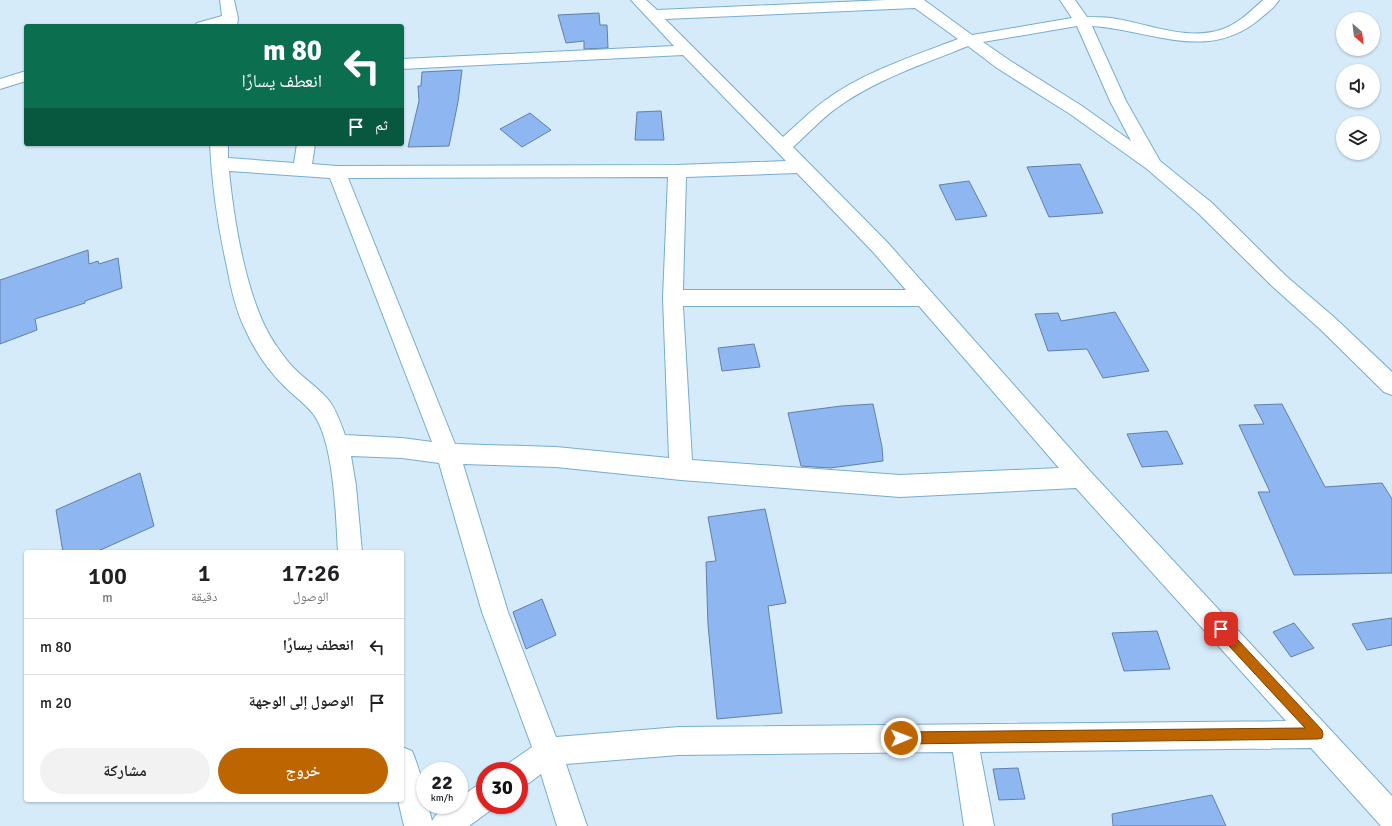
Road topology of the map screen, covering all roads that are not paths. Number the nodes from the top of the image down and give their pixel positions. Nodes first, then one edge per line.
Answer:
1 (227, 0) edge
2 (1067, 0) edge
3 (1272, 0) edge
4 (916, 2) edge
5 (645, 7) edge
6 (1082, 21) junction
7 (229, 22) edge
8 (216, 24) edge
9 (969, 40) junction
10 (687, 50) junction
11 (404, 64) edge
12 (24, 77) edge
13 (0, 84) edge
14 (219, 146) edge
15 (306, 146) edge
16 (782, 147) junction
17 (220, 164) junction
18 (1153, 165) junction
19 (802, 167) junction
20 (302, 169) junction
21 (677, 170) junction
22 (337, 172) junction
23 (673, 298) junction
24 (924, 298) junction
25 (1392, 386) edge
26 (338, 445) junction
27 (448, 454) junction
28 (681, 470) junction
29 (1081, 478) junction
30 (350, 550) edge
31 (1318, 734) junction
32 (964, 737) junction
33 (548, 752) junction
34 (528, 766) edge
35 (404, 769) edge
36 (476, 804) edge
37 (1392, 817) edge
38 (419, 826) edge
39 (446, 826) edge
40 (572, 826) edge
41 (979, 826) edge

1 - 7 street
2 - 6 street
3 - 6 street
4 - 5 street
4 - 9 street
5 - 10 street
6 - 9 street
6 - 18 street
7 - 8 street
9 - 16 street
9 - 18 street
10 - 11 street
10 - 16 street
12 - 13 street
14 - 17 street
15 - 20 street
16 - 19 street
17 - 20 street
17 - 26 street
18 - 25 street
19 - 21 street
19 - 24 street
20 - 22 street
21 - 22 street
21 - 23 street
22 - 27 street
23 - 24 street
23 - 28 street
24 - 29 street
26 - 27 street
26 - 30 street
27 - 28 street
27 - 33 street
28 - 29 street
29 - 31 street
31 - 32 street
31 - 37 street
32 - 33 street
32 - 41 street
33 - 34 street
33 - 40 street
35 - 38 street
36 - 39 street

